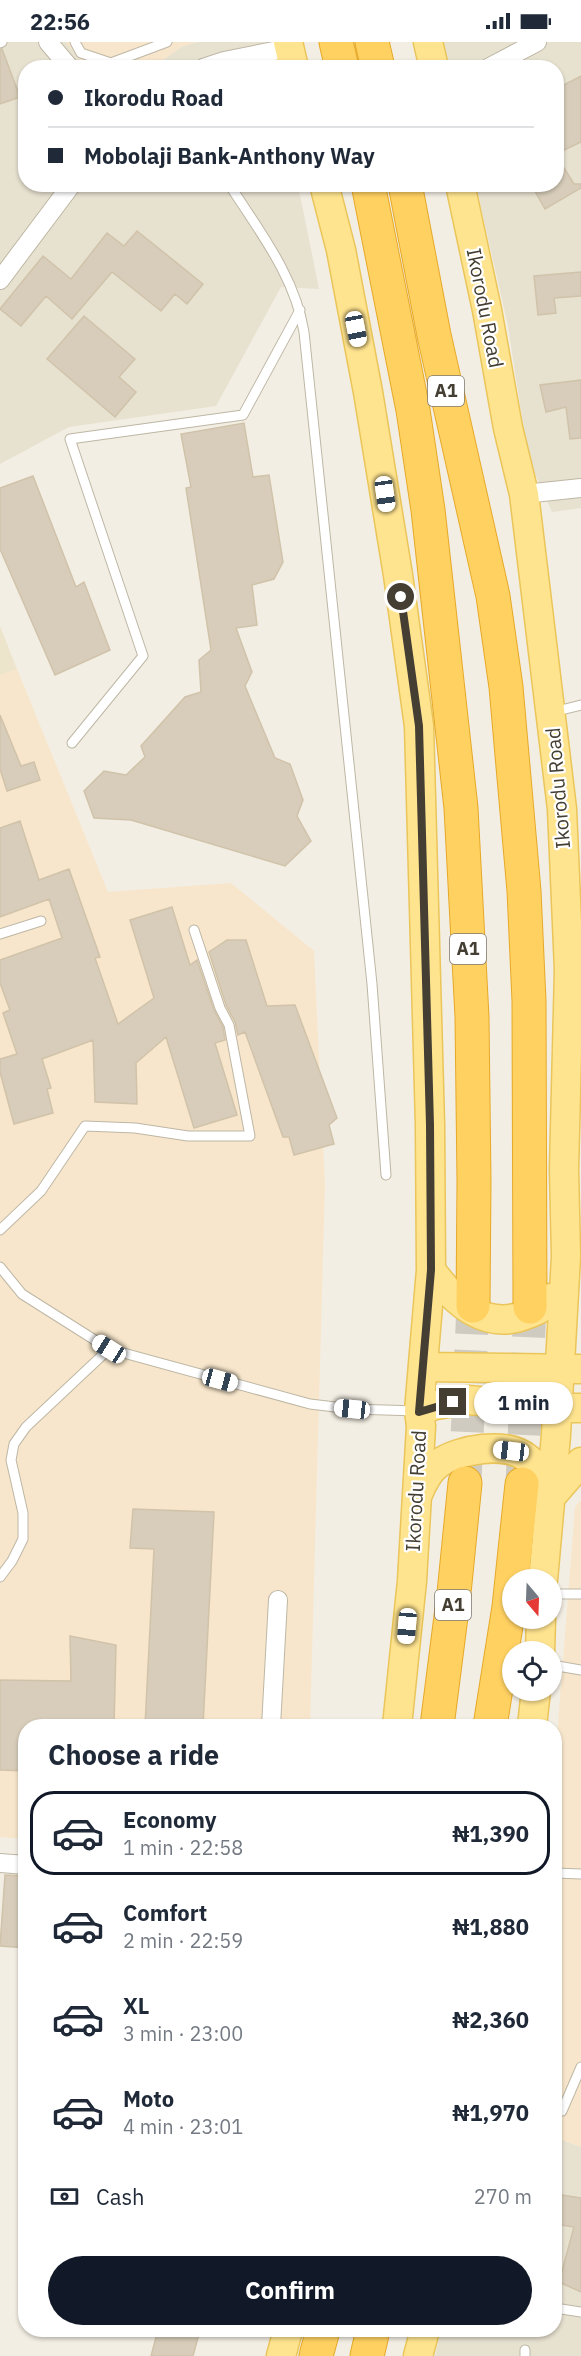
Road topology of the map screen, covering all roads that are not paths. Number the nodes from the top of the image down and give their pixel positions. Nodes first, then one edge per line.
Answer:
1 (48, 42) edge
2 (75, 42) edge
3 (167, 42) edge
4 (336, 42) edge
5 (372, 42) edge
6 (428, 42) edge
7 (537, 42) edge
8 (290, 52) edge
9 (63, 60) edge
10 (100, 60) edge
11 (125, 60) edge
12 (231, 60) edge
13 (340, 60) edge
14 (376, 60) edge
15 (432, 60) edge
16 (503, 60) edge
17 (66, 192) edge
18 (234, 192) edge
19 (326, 192) edge
20 (370, 192) edge
21 (407, 192) edge
22 (462, 192) edge
23 (0, 280) edge
24 (300, 310) junction
25 (581, 488) edge
26 (524, 495) junction
27 (581, 705) edge
28 (550, 713) junction
29 (72, 743) dead end
30 (41, 921) dead end
31 (194, 930) dead end
32 (0, 934) edge
33 (572, 1168) edge
34 (387, 1175) dead end
35 (0, 1230) edge
36 (573, 1264) edge
37 (0, 1267) edge
38 (431, 1270) junction
39 (473, 1306) tunnel mouth
40 (530, 1307) tunnel mouth
41 (109, 1349) junction
42 (424, 1367) junction
43 (570, 1369) edge
44 (569, 1408) edge
45 (419, 1412) junction
46 (581, 1462) edge
47 (465, 1483) tunnel mouth
48 (536, 1491) junction
49 (417, 1497) junction
50 (542, 1569) edge
51 (0, 1577) edge
52 (562, 1594) edge
53 (581, 1594) edge
54 (278, 1600) dead end
55 (562, 1667) edge
56 (581, 1670) edge
57 (535, 1701) edge
58 (271, 1719) edge
59 (399, 1719) edge
60 (438, 1719) edge
61 (491, 1719) edge
62 (533, 1719) edge
63 (1, 1864) edge
64 (18, 1865) edge
65 (580, 1871) edge
66 (562, 1872) edge
67 (581, 2067) edge
68 (562, 2111) edge
69 (562, 2309) edge
70 (581, 2312) edge
71 (286, 2337) edge
72 (321, 2337) edge
73 (372, 2337) edge
74 (423, 2337) edge
75 (281, 2356) edge
76 (316, 2356) edge
77 (367, 2356) edge
78 (418, 2356) edge

1 - 9 street
2 - 10 lane
3 - 11 lane
4 - 13 highway
5 - 14 highway
6 - 15 main road
7 - 16 street
8 - 12 street
17 - 23 street
18 - 24 lane
19 - 38 main road, Ikorodu Road
20 - 39 highway, A1
21 - 40 highway, A1
22 - 26 main road, Ikorodu Road
24 - 29 lane
24 - 34 lane
25 - 26 street
26 - 28 main road, Ikorodu Road
27 - 28 lane
28 - 33 main road, Ikorodu Road
30 - 32 lane
31 - 35 lane
33 - 36 main road, Ikorodu Road
36 - 38 main road
36 - 43 main road, Ikorodu Road
37 - 41 lane
38 - 42 main road, Ikorodu Road
41 - 45 lane
41 - 51 lane
42 - 43 main road
42 - 45 main road, Ikorodu Road
43 - 44 main road, Ikorodu Road
44 - 45 main road
44 - 48 main road, Ikorodu Road
45 - 49 main road, Ikorodu Road
46 - 48 main road
47 - 60 highway, A1
48 - 49 main road
48 - 50 main road, Ikorodu Road
48 - 61 highway, Ikorodu Road
49 - 59 main road, Ikorodu Road
52 - 53 lane
54 - 58 street
55 - 56 lane
57 - 62 main road
63 - 64 street
65 - 66 lane
67 - 68 lane
69 - 70 lane
71 - 75 main road
72 - 76 highway
73 - 77 highway
74 - 78 main road

